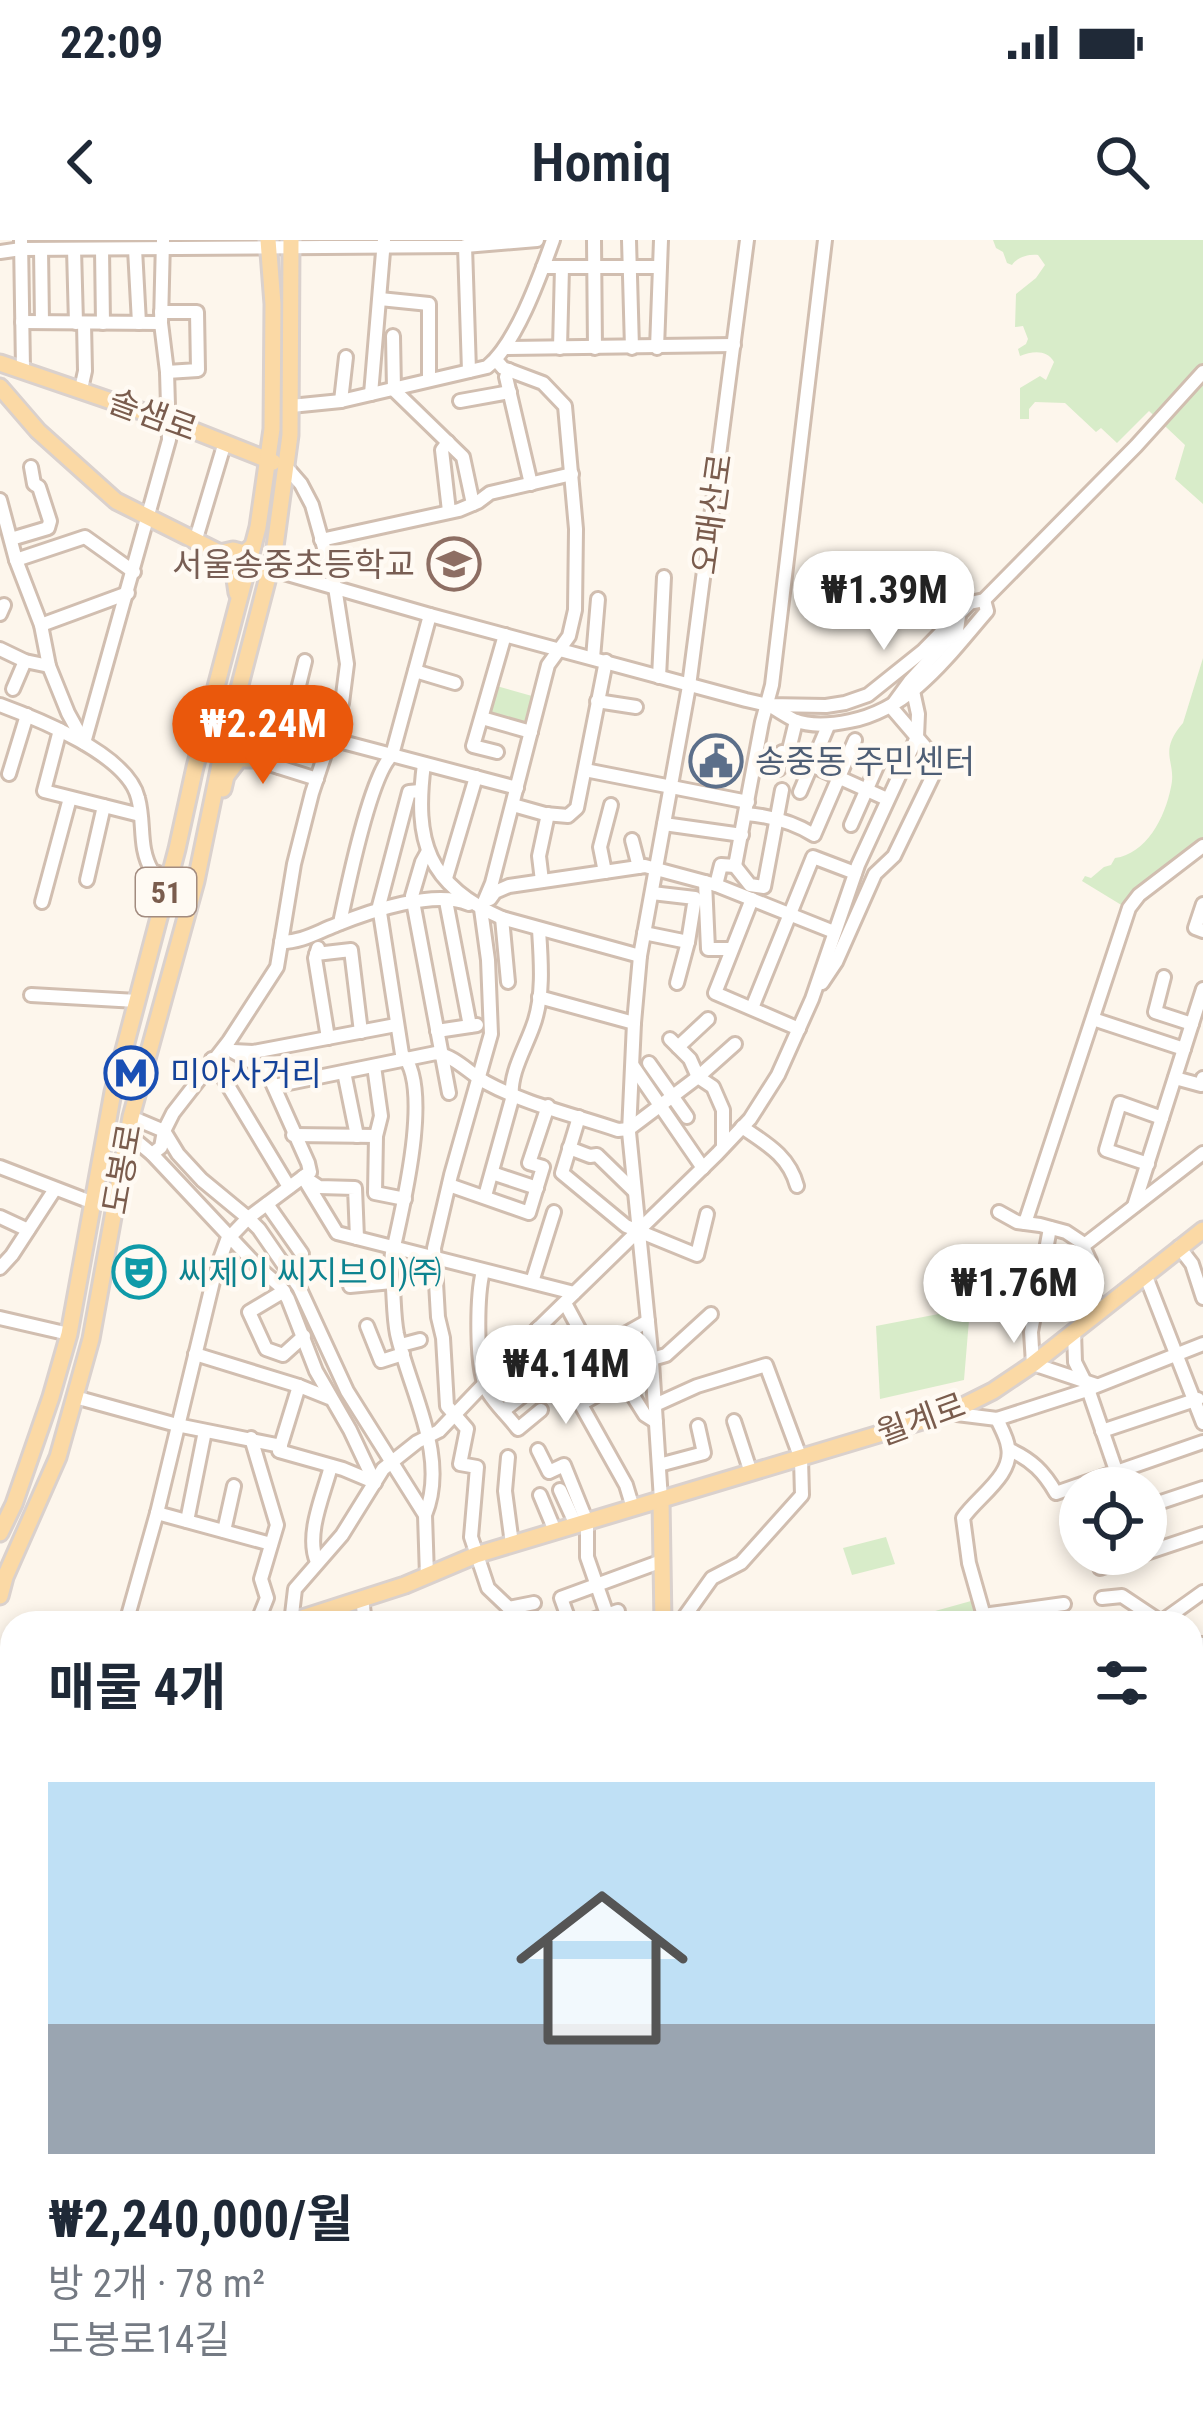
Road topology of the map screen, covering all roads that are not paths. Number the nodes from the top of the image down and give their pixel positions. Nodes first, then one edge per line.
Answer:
1 (537, 240) edge
2 (553, 240) edge
3 (594, 240) edge
4 (629, 240) edge
5 (661, 240) edge
6 (747, 240) edge
7 (758, 240) edge
8 (825, 240) edge
9 (384, 243) edge
10 (21, 244) edge
11 (163, 244) edge
12 (198, 244) edge
13 (269, 244) edge
14 (291, 244) edge
15 (465, 246) junction
16 (2, 249) edge
17 (41, 249) junction
18 (74, 249) junction
19 (102, 249) junction
20 (135, 249) junction
21 (543, 267) junction
22 (562, 267) junction
23 (596, 267) junction
24 (630, 267) junction
25 (658, 267) junction
26 (743, 275) junction
27 (380, 299) junction
28 (161, 318) junction
29 (22, 322) junction
30 (42, 322) junction
31 (80, 322) junction
32 (103, 323) junction
33 (139, 323) junction
34 (393, 337) dead end
35 (734, 345) junction
36 (505, 348) junction
37 (560, 348) junction
38 (595, 348) junction
39 (632, 348) junction
40 (657, 348) junction
41 (346, 357) dead end
42 (496, 360) junction
43 (0, 363) edge
44 (23, 369) junction
45 (469, 370) junction
46 (509, 370) junction
47 (166, 372) junction
48 (1203, 372) edge
49 (429, 379) junction
50 (0, 387) edge
51 (81, 389) junction
52 (394, 389) junction
53 (509, 392) junction
54 (371, 394) junction
55 (341, 401) junction
56 (460, 401) dead end
57 (291, 406) junction
58 (167, 420) junction
59 (225, 442) junction
60 (448, 442) junction
61 (269, 460) junction
62 (31, 466) dead end
63 (287, 469) junction
64 (572, 474) junction
65 (531, 484) junction
66 (0, 500) edge
67 (473, 504) junction
68 (449, 511) junction
69 (149, 518) junction
70 (321, 540) junction
71 (195, 542) junction
72 (254, 544) junction
73 (10, 552) edge
74 (220, 553) junction
75 (270, 569) junction
76 (134, 572) junction
77 (664, 577) dead end
78 (335, 587) junction
79 (128, 593) junction
80 (598, 599) dead end
81 (984, 600) junction
82 (236, 608) junction
83 (430, 615) junction
84 (959, 616) junction
85 (41, 625) junction
86 (505, 635) junction
87 (0, 649) edge
88 (559, 650) junction
89 (600, 660) junction
90 (26, 661) junction
91 (305, 661) dead end
92 (49, 666) junction
93 (415, 671) junction
94 (659, 677) junction
95 (455, 682) dead end
96 (689, 686) junction
97 (13, 689) dead end
98 (913, 691) junction
99 (598, 701) junction
100 (0, 705) edge
101 (768, 705) junction
102 (636, 707) dead end
103 (891, 707) junction
104 (27, 715) junction
105 (482, 718) junction
106 (796, 721) junction
107 (828, 726) junction
108 (60, 730) junction
109 (531, 732) junction
110 (917, 737) junction
111 (332, 740) junction
112 (855, 740) dead end
113 (84, 743) junction
114 (223, 750) junction
115 (497, 752) dead end
116 (788, 754) junction
117 (392, 755) junction
118 (881, 757) dead end
119 (255, 759) junction
120 (424, 764) junction
121 (812, 765) junction
122 (279, 767) junction
123 (778, 769) dead end
124 (585, 770) junction
125 (9, 774) dead end
126 (476, 777) junction
127 (838, 777) junction
128 (317, 779) junction
129 (669, 787) junction
130 (518, 788) junction
131 (782, 790) dead end
132 (867, 790) junction
133 (420, 791) junction
134 (800, 792) dead end
135 (70, 798) junction
136 (887, 799) junction
137 (513, 805) junction
138 (611, 805) dead end
139 (104, 806) junction
140 (747, 808) junction
141 (548, 814) junction
142 (140, 815) junction
143 (776, 819) junction
144 (664, 824) junction
145 (851, 825) dead end
146 (742, 835) junction
147 (632, 840) dead end
148 (1203, 845) edge
149 (428, 853) junction
150 (795, 854) dead end
151 (811, 861) junction
152 (735, 866) junction
153 (639, 867) junction
154 (657, 868) junction
155 (198, 872) junction
156 (605, 872) junction
157 (855, 873) junction
158 (170, 877) junction
159 (446, 878) junction
160 (87, 880) dead end
161 (542, 881) junction
162 (710, 883) junction
163 (652, 893) junction
164 (752, 899) junction
165 (413, 900) junction
166 (446, 901) junction
167 (42, 902) dead end
168 (1203, 904) edge
169 (481, 909) junction
170 (380, 910) junction
171 (790, 914) junction
172 (502, 918) junction
173 (340, 923) junction
174 (325, 930) junction
175 (539, 930) junction
176 (1203, 931) edge
177 (834, 932) junction
178 (644, 933) junction
179 (281, 942) junction
180 (688, 942) junction
181 (731, 949) junction
182 (316, 954) junction
183 (640, 956) junction
184 (696, 974) dead end
185 (1164, 976) dead end
186 (508, 982) dead end
187 (1203, 988) edge
188 (31, 995) dead end
189 (539, 997) junction
190 (812, 999) junction
191 (137, 1001) junction
192 (752, 1008) junction
193 (1093, 1018) junction
194 (708, 1019) dead end
195 (491, 1022) junction
196 (634, 1023) junction
197 (1192, 1024) junction
198 (396, 1025) junction
199 (470, 1026) junction
200 (799, 1028) junction
201 (437, 1031) junction
202 (361, 1032) junction
203 (328, 1038) junction
204 (735, 1043) dead end
205 (1184, 1049) junction
206 (221, 1054) junction
207 (441, 1054) junction
208 (407, 1059) junction
209 (649, 1063) dead end
210 (632, 1065) junction
211 (374, 1066) junction
212 (344, 1072) junction
213 (698, 1077) junction
214 (479, 1078) junction
215 (1175, 1078) junction
216 (1203, 1079) edge
217 (274, 1086) junction
218 (512, 1093) junction
219 (449, 1094) dead end
220 (672, 1096) junction
221 (660, 1105) junction
222 (548, 1106) junction
223 (131, 1117) junction
224 (579, 1117) junction
225 (687, 1117) dead end
226 (1162, 1118) junction
227 (742, 1127) junction
228 (629, 1129) junction
229 (164, 1131) junction
230 (293, 1135) junction
231 (357, 1136) junction
232 (376, 1136) junction
233 (569, 1148) junction
234 (723, 1148) junction
235 (1203, 1153) edge
236 (152, 1154) junction
237 (1148, 1164) junction
238 (0, 1167) edge
239 (703, 1168) junction
240 (492, 1173) junction
241 (304, 1177) junction
242 (448, 1185) junction
243 (797, 1186) dead end
244 (289, 1187) junction
245 (537, 1188) junction
246 (55, 1189) junction
247 (634, 1191) junction
248 (485, 1196) junction
249 (405, 1199) junction
250 (91, 1202) junction
251 (267, 1204) junction
252 (1134, 1207) junction
253 (554, 1212) dead end
254 (999, 1212) dead end
255 (707, 1214) dead end
256 (0, 1217) edge
257 (248, 1218) junction
258 (1025, 1223) junction
259 (1050, 1228) junction
260 (28, 1230) junction
261 (1203, 1230) edge
262 (637, 1231) junction
263 (231, 1236) junction
264 (357, 1238) junction
265 (1083, 1246) junction
266 (392, 1247) junction
267 (1179, 1247) junction
268 (302, 1254) dead end
269 (434, 1259) junction
270 (0, 1268) edge
271 (483, 1270) junction
272 (1145, 1274) junction
273 (392, 1282) junction
274 (532, 1282) junction
275 (350, 1286) dead end
276 (284, 1292) junction
277 (570, 1298) junction
278 (1203, 1298) edge
279 (1098, 1310) junction
280 (711, 1313) dead end
281 (0, 1318) edge
282 (648, 1321) junction
283 (538, 1328) junction
284 (397, 1330) junction
285 (1074, 1330) junction
286 (69, 1334) junction
287 (304, 1336) junction
288 (420, 1340) dead end
289 (607, 1343) dead end
290 (1203, 1344) edge
291 (402, 1350) junction
292 (1178, 1353) junction
293 (194, 1354) junction
294 (652, 1359) junction
295 (1038, 1366) junction
296 (484, 1384) junction
297 (299, 1386) junction
298 (1090, 1386) junction
299 (611, 1388) junction
300 (526, 1393) dead end
301 (75, 1397) junction
302 (329, 1398) junction
303 (1199, 1399) edge
304 (1052, 1401) junction
305 (581, 1404) junction
306 (655, 1405) junction
307 (541, 1410) dead end
308 (503, 1411) junction
309 (949, 1413) junction
310 (454, 1415) junction
311 (997, 1419) junction
312 (734, 1421) dead end
313 (656, 1422) junction
314 (1203, 1423) edge
315 (177, 1425) junction
316 (698, 1426) dead end
317 (205, 1431) junction
318 (1102, 1431) junction
319 (428, 1437) junction
320 (251, 1438) junction
321 (1203, 1442) edge
322 (280, 1445) junction
323 (538, 1450) dead end
324 (1010, 1450) junction
325 (508, 1457) dead end
326 (801, 1459) junction
327 (390, 1462) junction
328 (658, 1465) junction
329 (331, 1466) junction
330 (1115, 1467) edge
331 (1131, 1467) edge
332 (751, 1473) junction
333 (375, 1483) junction
334 (234, 1486) dead end
335 (1203, 1488) edge
336 (560, 1490) dead end
337 (1059, 1492) edge
338 (540, 1495) dead end
339 (661, 1500) junction
340 (1167, 1500) edge
341 (7, 1501) edge
342 (633, 1508) junction
343 (157, 1513) junction
344 (425, 1515) junction
345 (187, 1521) junction
346 (582, 1524) junction
347 (224, 1531) junction
348 (555, 1532) junction
349 (0, 1533) edge
350 (1203, 1534) edge
351 (272, 1544) junction
352 (512, 1544) junction
353 (1167, 1546) edge
354 (476, 1555) junction
355 (662, 1561) junction
356 (317, 1562) junction
357 (427, 1576) junction
358 (5, 1577) junction
359 (596, 1584) junction
360 (1203, 1592) edge
361 (0, 1596) edge
362 (362, 1598) junction
363 (1102, 1598) dead end
364 (534, 1603) dead end
365 (1064, 1604) dead end
366 (1, 1611) edge
367 (129, 1611) edge
368 (262, 1611) edge
369 (291, 1611) edge
370 (338, 1611) edge
371 (364, 1611) edge
372 (506, 1611) edge
373 (519, 1611) edge
374 (566, 1611) edge
375 (610, 1611) edge
376 (664, 1611) edge
377 (689, 1611) edge
378 (983, 1611) edge
379 (1027, 1611) edge
380 (1144, 1611) edge
381 (1176, 1611) edge

1 - 15 street
2 - 21 street
3 - 23 street
4 - 24 street
5 - 25 street
6 - 26 street, 오패산로
7 - 26 street
8 - 101 street
9 - 14 street
9 - 15 street
9 - 27 street
10 - 16 street
10 - 17 street
10 - 29 street
11 - 12 street
11 - 20 street
11 - 28 street
12 - 13 street
13 - 14 street
13 - 61 main road, 도봉로 / 51
14 - 57 main road, 도봉로 / 51
15 - 45 street
17 - 18 street
17 - 30 street
18 - 19 street
18 - 31 street, 솔샘로
19 - 20 street
19 - 32 street
20 - 33 street
21 - 22 street
21 - 36 street
22 - 23 street
22 - 37 street
23 - 24 street
23 - 38 street
24 - 25 street
24 - 39 street
25 - 40 street
26 - 35 street, 오패산로
27 - 49 street
27 - 54 street
28 - 33 street
28 - 47 street
28 - 47 street
29 - 30 street
29 - 44 street
30 - 31 street
31 - 32 street
31 - 51 street, 솔샘로
32 - 33 street
34 - 52 street
35 - 40 street
35 - 96 street, 오패산로
36 - 37 street
36 - 42 street
37 - 38 street
38 - 39 street
39 - 40 street
41 - 55 street
42 - 45 street
42 - 46 street
43 - 44 main road, 솔샘로
44 - 51 main road, 솔샘로
45 - 49 street
46 - 53 street
46 - 64 street
47 - 58 street
48 - 81 street
49 - 52 street
50 - 69 main road
51 - 58 main road, 솔샘로
52 - 54 street
52 - 60 street
53 - 56 street
53 - 65 street
54 - 55 street
55 - 57 street
57 - 63 main road, 도봉로 / 51
58 - 59 main road, 솔샘로
58 - 69 street
59 - 61 main road, 솔샘로
59 - 71 street, 솔샘로
60 - 67 street
60 - 68 street
61 - 63 main road, 솔샘로
61 - 72 main road, 도봉로 / 51
62 - 73 street
63 - 70 street
63 - 75 main road, 도봉로 / 51
64 - 65 street
64 - 88 street
65 - 67 street
66 - 73 street
67 - 68 street
68 - 70 street
69 - 71 main road
69 - 76 street
70 - 78 street
71 - 74 main road
72 - 74 main road
72 - 82 main road, 도봉로 / 51
73 - 76 street
73 - 85 street
74 - 82 main road
75 - 78 street
75 - 114 main road, 도봉로 / 51
76 - 79 street
77 - 94 street
78 - 83 street
78 - 111 street
79 - 85 street
79 - 113 street
80 - 89 street
81 - 84 street
81 - 98 street
82 - 158 main road, 도봉로 / 51
83 - 86 street
83 - 93 street
84 - 101 street
84 - 103 street
85 - 92 street
86 - 88 street
86 - 105 street
87 - 90 street
88 - 89 street
88 - 109 street
89 - 94 street
89 - 99 street
90 - 92 street
90 - 97 street
91 - 122 street
92 - 113 street
93 - 95 street
93 - 117 street
94 - 96 street
96 - 101 street
96 - 129 street, 오패산로
98 - 103 street
98 - 110 street
99 - 102 street
99 - 124 street
100 - 104 street
101 - 106 street
101 - 140 street
103 - 107 street
103 - 110 street
104 - 108 street
104 - 125 street
105 - 109 street
105 - 115 street
106 - 107 street
106 - 116 street
107 - 121 street
108 - 113 street
108 - 135 street
109 - 130 street
110 - 136 street
110 - 190 street
111 - 117 street
111 - 128 street
112 - 127 street
113 - 142 street
114 - 119 street
114 - 155 main road, 도봉로 / 51
116 - 121 street
116 - 123 street
117 - 120 street
117 - 173 street
118 - 132 street
119 - 122 street
119 - 155 main road
120 - 126 street
120 - 133 street
121 - 127 street
121 - 134 street
122 - 128 street
124 - 129 street
124 - 141 street
126 - 130 street
126 - 159 street
127 - 132 street
127 - 143 street
128 - 179 street
129 - 140 street
129 - 144 street, 오패산로
130 - 137 street
131 - 143 street
132 - 136 street
132 - 145 street
133 - 149 street
133 - 170 street
135 - 139 street
135 - 167 street
136 - 157 street
137 - 141 street
137 - 169 street
138 - 156 street
139 - 142 street
139 - 160 street
140 - 143 street
140 - 146 street
141 - 161 street
142 - 158 street
143 - 152 street
144 - 146 street
144 - 154 street, 오패산로
146 - 152 street
147 - 153 street
148 - 193 street
149 - 159 street
149 - 165 street
150 - 151 street
151 - 157 street
151 - 171 street
152 - 162 street
153 - 154 street
153 - 156 street
154 - 162 street
154 - 163 street, 오패산로
155 - 223 main road, 도봉로 / 51
156 - 161 street
157 - 177 street
158 - 191 main road, 도봉로 / 51
159 - 169 street
161 - 169 street
162 - 164 street
162 - 181 street
163 - 178 street, 오패산로
163 - 180 street
164 - 171 street
164 - 181 street
165 - 166 street
165 - 170 street
165 - 201 street
166 - 169 street
166 - 199 street
168 - 176 street
169 - 172 street
169 - 195 street
170 - 173 street
170 - 198 street
171 - 177 street
171 - 192 street
172 - 175 street
172 - 186 street
173 - 174 street
174 - 179 street
174 - 182 street
175 - 183 street
175 - 189 street
177 - 190 street
178 - 180 street
178 - 183 street, 오패산로
179 - 206 street
180 - 184 street
181 - 192 street
182 - 202 street
182 - 203 street
183 - 196 street, 오패산로
185 - 197 street
187 - 197 street
188 - 191 street
189 - 196 street
189 - 218 street
190 - 200 street
191 - 250 main road, 도봉로 / 51
192 - 200 street
193 - 205 street
193 - 258 street
194 - 213 street
195 - 199 street
195 - 214 street
196 - 210 street, 오패산로
197 - 205 street
198 - 202 street
198 - 208 street
199 - 201 street
200 - 227 street
201 - 207 street
202 - 203 street
203 - 206 street
204 - 213 street
205 - 215 street
206 - 217 street
206 - 229 street
206 - 244 street
207 - 208 street
207 - 214 street
207 - 219 street
208 - 211 street
208 - 249 street
209 - 220 street
210 - 221 street
210 - 228 street, 오패산로
211 - 212 street
211 - 232 street
212 - 217 street
212 - 231 street
213 - 220 street
213 - 234 street
214 - 218 street
214 - 242 street
215 - 216 street
215 - 226 street
217 - 230 street
218 - 222 street
218 - 240 street
220 - 221 street
220 - 225 street
221 - 228 street
221 - 239 street
222 - 224 street
222 - 245 street
223 - 229 street
223 - 236 street
223 - 301 main road, 도봉로 / 51
224 - 228 street
224 - 233 street
226 - 237 street
226 - 237 street
227 - 234 street
227 - 243 street
228 - 247 street, 오패산로
229 - 236 street
229 - 257 street
230 - 231 street
230 - 241 street
231 - 232 street
232 - 249 street
233 - 247 street
233 - 262 street
234 - 239 street
235 - 252 street
236 - 263 street
237 - 252 street
238 - 246 street
239 - 262 street
240 - 245 street
240 - 248 street
241 - 244 street
241 - 264 street
241 - 264 street
242 - 248 street
242 - 269 street
244 - 251 street
245 - 248 street
246 - 250 street
246 - 260 street
247 - 262 street, 오패산로
249 - 266 street
250 - 286 main road, 도봉로 / 51
251 - 257 street
251 - 268 street
252 - 265 street
253 - 274 street
254 - 258 street
255 - 262 street
256 - 260 street
257 - 263 street
257 - 327 street
258 - 259 street
259 - 265 street
259 - 295 street
260 - 270 street
261 - 267 main road, 월계로
262 - 277 street
262 - 282 street, 오패산로
263 - 276 street
263 - 293 street
264 - 266 street
265 - 279 street
266 - 269 street
266 - 273 street
267 - 272 main road, 월계로
267 - 278 street
269 - 271 street
269 - 310 street
271 - 274 street
271 - 296 street
272 - 279 main road, 월계로
272 - 292 street
273 - 275 street
273 - 284 street
274 - 277 street
276 - 287 street
276 - 287 street
277 - 283 street
277 - 299 street
279 - 285 main road, 월계로
280 - 294 street
281 - 286 street
282 - 289 street
282 - 294 street, 오패산로
283 - 296 street
283 - 305 street
284 - 291 street
284 - 291 street
285 - 295 main road, 월계로
285 - 298 street
286 - 341 main road, 도봉로 / 51
287 - 302 street
288 - 291 street
290 - 292 street
291 - 319 street
292 - 298 street
292 - 303 street
293 - 297 street
293 - 315 street
294 - 306 street, 오패산로
295 - 298 street
295 - 304 street
295 - 309 main road, 월계로
296 - 308 street
296 - 310 street
297 - 302 street
297 - 322 street
298 - 304 street
298 - 318 street
299 - 305 street
299 - 313 street
300 - 308 street
301 - 315 street
301 - 358 main road, 도봉로 / 51
302 - 333 street
303 - 314 street
303 - 318 street
304 - 311 street
305 - 342 street
306 - 313 street, 오패산로
306 - 326 street
307 - 308 street
309 - 311 street
309 - 326 main road, 월계로
310 - 319 street
310 - 354 street
311 - 324 street
312 - 332 street
313 - 328 street, 오패산로
315 - 317 street
315 - 343 street
316 - 328 street
317 - 320 street
317 - 345 street
318 - 330 street
319 - 327 street
319 - 344 street
320 - 322 street
320 - 351 street
321 - 331 street
322 - 329 street
323 - 346 street
324 - 337 street
324 - 378 street
325 - 352 street
326 - 332 main road, 월계로
326 - 377 street
327 - 333 street
327 - 344 street
328 - 339 street, 오패산로
329 - 333 street
329 - 356 street
332 - 339 main road, 월계로
333 - 356 street
334 - 347 street
335 - 340 street
336 - 346 street
338 - 348 street
339 - 342 main road, 월계로
339 - 355 main road, 오패산로
341 - 349 main road, 도봉로 / 51
342 - 346 main road, 월계로
343 - 345 street
343 - 367 street
344 - 357 street
345 - 347 street
346 - 348 main road, 월계로
346 - 359 street
347 - 351 street
348 - 352 main road, 월계로
350 - 353 street
351 - 368 street
352 - 354 main road, 월계로
354 - 357 main road, 월계로
354 - 372 street
355 - 359 street
355 - 376 main road, 오패산로
356 - 369 street
357 - 362 main road, 월계로
358 - 361 main road, 도봉로 / 51
358 - 366 main road
359 - 374 street
359 - 375 street
360 - 381 street
362 - 370 main road, 월계로
362 - 371 street
363 - 380 street
364 - 373 street
365 - 379 street

